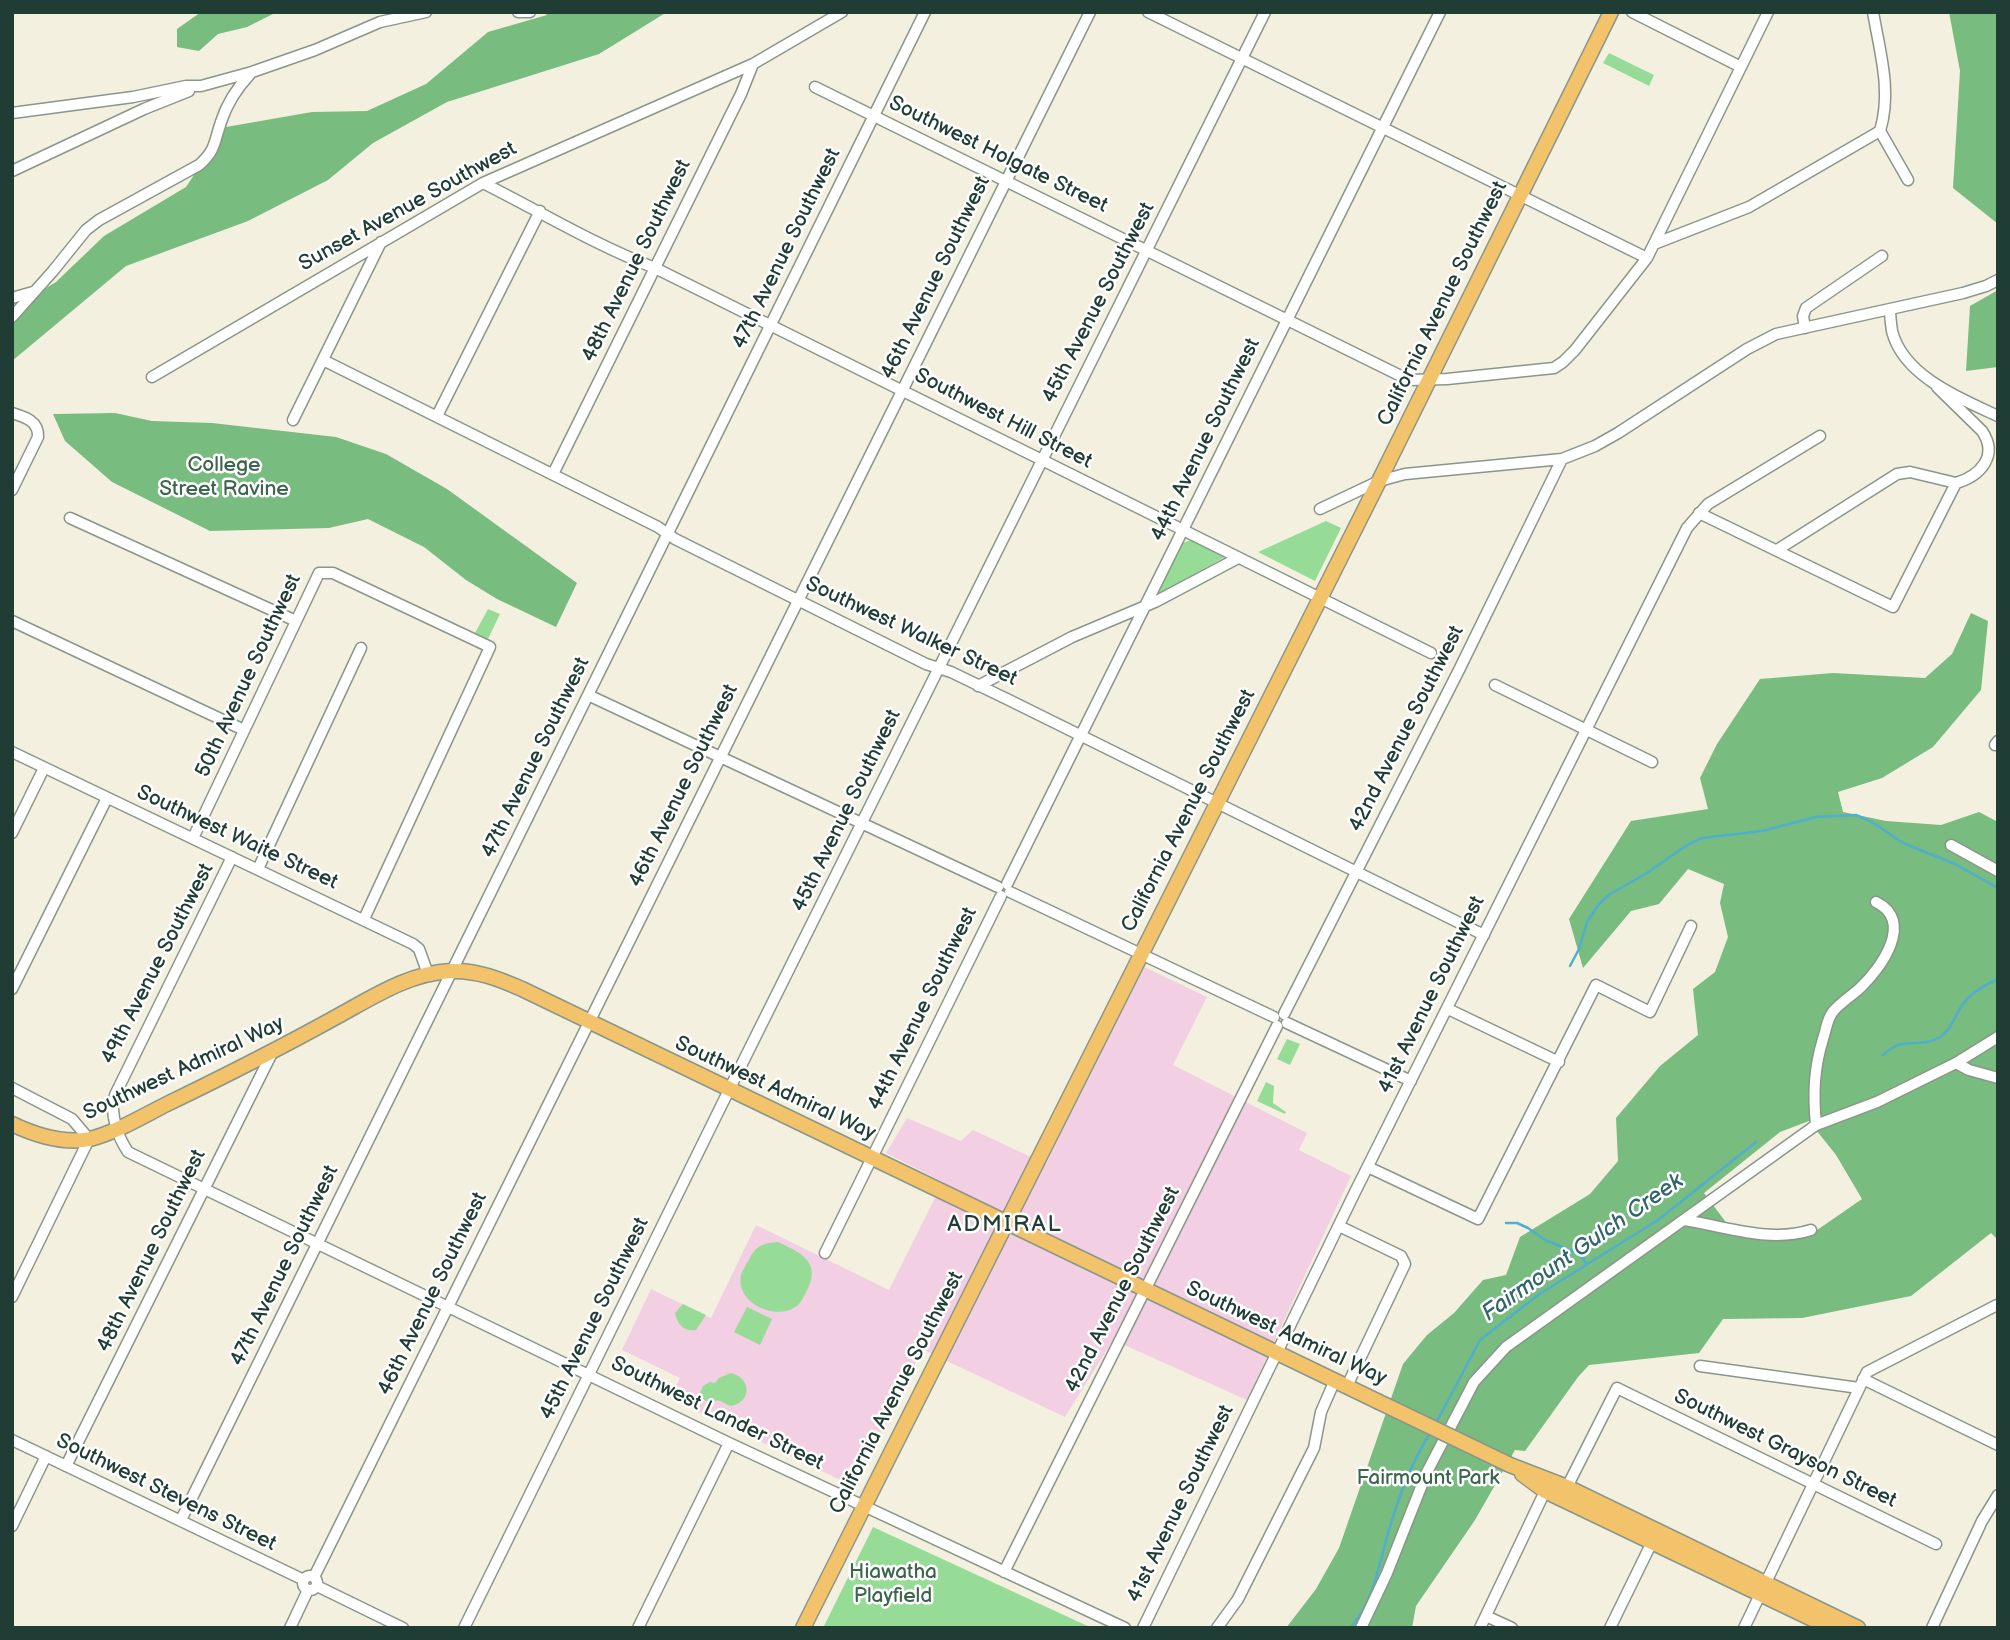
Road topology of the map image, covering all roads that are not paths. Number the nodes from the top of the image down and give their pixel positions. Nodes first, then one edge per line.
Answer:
1 (426, 12) edge
2 (518, 12) edge
3 (530, 12) edge
4 (842, 12) edge
5 (925, 12) edge
6 (1090, 12) edge
7 (1149, 12) edge
8 (1265, 12) edge
9 (1440, 12) edge
10 (1611, 12) edge
11 (1632, 12) edge
12 (1768, 12) edge
13 (1873, 12) edge
14 (1242, 59) junction
15 (752, 64) junction
16 (1741, 67) junction
17 (252, 72) junction
18 (201, 86) junction
19 (816, 87) dead end
20 (12, 113) edge
21 (875, 115) junction
22 (1382, 128) junction
23 (1880, 131) junction
24 (12, 171) edge
25 (1908, 180) dead end
26 (1006, 181) junction
27 (483, 183) junction
28 (1520, 196) junction
29 (540, 211) junction
30 (381, 242) junction
31 (1654, 244) junction
32 (1148, 250) junction
33 (1882, 256) dead end
34 (1647, 258) junction
35 (655, 268) junction
36 (1998, 280) edge
37 (33, 292) junction
38 (12, 298) edge
39 (1889, 309) junction
40 (12, 317) edge
41 (1287, 319) junction
42 (771, 326) junction
43 (1805, 328) junction
44 (323, 360) junction
45 (152, 377) dead end
46 (1428, 380) junction
47 (1937, 387) junction
48 (902, 390) junction
49 (12, 413) edge
50 (437, 416) junction
51 (1998, 416) edge
52 (293, 420) dead end
53 (1820, 436) dead end
54 (1562, 459) junction
55 (1042, 460) junction
56 (553, 474) junction
57 (1379, 481) junction
58 (1956, 483) junction
59 (12, 490) edge
60 (1320, 509) dead end
61 (1699, 513) junction
62 (70, 518) dead end
63 (1182, 530) junction
64 (668, 533) junction
65 (1777, 550) junction
66 (1238, 558) junction
67 (1319, 598) junction
68 (799, 600) junction
69 (1145, 607) junction
70 (12, 621) edge
71 (296, 621) junction
72 (361, 648) dead end
73 (1431, 653) dead end
74 (939, 668) junction
75 (978, 685) junction
76 (1495, 685) dead end
77 (588, 695) junction
78 (244, 730) junction
79 (1585, 730) junction
80 (1081, 736) junction
81 (12, 752) edge
82 (720, 756) junction
83 (1652, 762) dead end
84 (44, 768) junction
85 (107, 798) junction
86 (1217, 804) junction
87 (863, 822) junction
88 (12, 833) edge
89 (192, 838) junction
90 (1951, 845) dead end
91 (232, 857) junction
92 (258, 869) junction
93 (1998, 871) edge
94 (1356, 872) junction
95 (1004, 890) junction
96 (1876, 902) dead end
97 (363, 919) junction
98 (1691, 926) dead end
99 (1484, 935) junction
100 (1140, 954) junction
101 (451, 971) junction
102 (428, 974) junction
103 (12, 989) edge
104 (1448, 1009) junction
105 (1281, 1020) junction
106 (589, 1021) junction
107 (1998, 1037) edge
108 (272, 1053) junction
109 (1559, 1062) junction
110 (1956, 1063) junction
111 (1996, 1078) edge
112 (1411, 1081) junction
113 (12, 1088) edge
114 (729, 1090) junction
115 (12, 1124) edge
116 (1816, 1125) junction
117 (117, 1128) junction
118 (89, 1139) junction
119 (871, 1158) junction
120 (1368, 1167) junction
121 (204, 1189) junction
122 (1685, 1220) junction
123 (1007, 1223) junction
124 (1339, 1226) junction
125 (1811, 1230) dead end
126 (318, 1244) junction
127 (825, 1253) dead end
128 (1145, 1290) junction
129 (12, 1297) edge
130 (1997, 1305) edge
131 (448, 1307) junction
132 (1276, 1353) junction
133 (1700, 1366) dead end
134 (589, 1374) junction
135 (1341, 1383) junction
136 (1861, 1383) junction
137 (12, 1440) edge
138 (729, 1443) junction
139 (1998, 1445) edge
140 (46, 1456) junction
141 (66, 1465) junction
142 (1812, 1483) junction
143 (1548, 1485) junction
144 (1564, 1493) junction
145 (1998, 1495) edge
146 (863, 1506) junction
147 (181, 1520) junction
148 (12, 1526) edge
149 (1654, 1536) junction
150 (1936, 1544) dead end
151 (1004, 1572) junction
152 (311, 1583) junction
153 (1762, 1588) junction
154 (1486, 1616) junction
155 (290, 1628) edge
156 (403, 1628) edge
157 (464, 1628) edge
158 (638, 1628) edge
159 (803, 1628) edge
160 (1125, 1628) edge
161 (1143, 1628) edge
162 (1217, 1628) edge
163 (1361, 1628) edge
164 (1480, 1628) edge
165 (1512, 1628) edge
166 (1610, 1628) edge
167 (1744, 1628) edge
168 (1831, 1628) edge
169 (1858, 1628) edge
170 (1932, 1628) edge

1 - 17 street
2 - 3 street
4 - 15 street, Sunset Avenue Southwest
5 - 21 street, 47th Avenue Southwest
6 - 26 street, 46th Avenue Southwest
7 - 14 street
8 - 14 street, 45th Avenue Southwest
9 - 22 street, 44th Avenue Southwest
10 - 28 main road, California Avenue Southwest
11 - 16 street
12 - 16 street
13 - 23 street
14 - 22 street
14 - 32 street, 45th Avenue Southwest
15 - 27 street, Sunset Avenue Southwest
15 - 35 street, 48th Avenue Southwest
16 - 31 street
17 - 18 street
17 - 37 street
18 - 20 street
18 - 24 street
19 - 21 street, Southwest Holgate Street
21 - 26 street, Southwest Holgate Street
21 - 42 street, 47th Avenue Southwest
22 - 28 street
22 - 41 street, 44th Avenue Southwest
23 - 25 street
23 - 31 street
26 - 32 street, Southwest Holgate Street
26 - 48 street, 46th Avenue Southwest
27 - 29 street, Southwest Hill Street
27 - 30 street, Sunset Avenue Southwest
28 - 34 street
28 - 46 main road, California Avenue Southwest
29 - 35 street, Southwest Hill Street
29 - 50 street
30 - 44 street
30 - 45 street, Sunset Avenue Southwest
31 - 34 street
32 - 41 street, Southwest Holgate Street
32 - 55 street, 45th Avenue Southwest
33 - 43 street
34 - 46 street, Southwest Holgate Street
35 - 42 street, Southwest Hill Street
35 - 56 street, 48th Avenue Southwest
36 - 39 street
37 - 38 street
37 - 40 street
39 - 43 street
39 - 47 street
41 - 46 street, Southwest Holgate Street
41 - 63 street, 44th Avenue Southwest
42 - 48 street, Southwest Hill Street
42 - 64 street, 47th Avenue Southwest
43 - 54 street
44 - 50 street, Southwest Walker Street
44 - 52 street
46 - 57 main road, California Avenue Southwest
47 - 51 street
47 - 58 street
48 - 55 street, Southwest Hill Street
48 - 68 street, 46th Avenue Southwest
49 - 59 street
50 - 56 street, Southwest Walker Street
53 - 61 street, 41st Avenue Southwest
54 - 57 street
54 - 94 street, 42nd Avenue Southwest
55 - 63 street, Southwest Hill Street
55 - 74 street, 45th Avenue Southwest
56 - 64 street, Southwest Walker Street
57 - 60 street
57 - 67 main road, California Avenue Southwest
58 - 65 street
58 - 65 street
61 - 65 street
61 - 79 street, 41st Avenue Southwest
62 - 71 street
63 - 66 street, Southwest Hill Street
63 - 69 street, 44th Avenue Southwest
64 - 68 street, Southwest Walker Street
64 - 77 street, 47th Avenue Southwest
66 - 67 street, Southwest Hill Street
66 - 69 street
67 - 73 street, Southwest Hill Street
67 - 86 main road, California Avenue Southwest
68 - 74 street, Southwest Walker Street
68 - 82 street, 46th Avenue Southwest
69 - 75 street
69 - 80 street, 44th Avenue Southwest
70 - 78 street
71 - 78 street, 50th Avenue Southwest
71 - 97 street, 50th Avenue Southwest
72 - 92 street
74 - 75 street, Southwest Walker Street
74 - 87 street, 45th Avenue Southwest
75 - 80 street, Southwest Walker Street
76 - 79 street
77 - 82 street
77 - 101 street, 47th Avenue Southwest
78 - 89 street, 50th Avenue Southwest
79 - 83 street
79 - 99 street, 41st Avenue Southwest
80 - 86 street, Southwest Walker Street
80 - 95 street, 44th Avenue Southwest
81 - 84 street, Southwest Waite Street
82 - 87 street
82 - 106 street, 46th Avenue Southwest
84 - 85 street, Southwest Waite Street
84 - 88 street
85 - 89 street, Southwest Waite Street
85 - 103 street
86 - 94 street, Southwest Walker Street
86 - 100 main road, California Avenue Southwest
87 - 95 street
87 - 114 street, 45th Avenue Southwest
89 - 91 street, Southwest Waite Street
90 - 93 street
91 - 92 street, Southwest Waite Street
91 - 117 street, 49th Avenue Southwest
92 - 97 street, Southwest Waite Street
94 - 99 street, Southwest Walker Street
94 - 105 street, 42nd Avenue Southwest
95 - 100 street
95 - 119 street, 44th Avenue Southwest
96 - 116 street
97 - 102 street, Southwest Waite Street
98 - 109 street
99 - 104 street, 41st Avenue Southwest
100 - 105 street
100 - 123 main road, California Avenue Southwest
101 - 102 main road, Southwest Admiral Way
101 - 106 main road, Southwest Admiral Way
101 - 126 street, 47th Avenue Southwest
102 - 108 main road, Southwest Admiral Way
104 - 109 street
104 - 112 street, 41st Avenue Southwest
105 - 112 street
105 - 128 street, 42nd Avenue Southwest
106 - 114 main road, Southwest Admiral Way
106 - 131 street, 46th Avenue Southwest
107 - 110 street
108 - 117 main road, Southwest Admiral Way
108 - 121 street, 48th Avenue Southwest
109 - 120 street
110 - 111 street
110 - 116 street
112 - 120 street, 41st Avenue Southwest
113 - 118 street
114 - 119 main road, Southwest Admiral Way
114 - 134 street, 45th Avenue Southwest
115 - 118 main road, Southwest Admiral Way
116 - 122 street
117 - 118 main road, Southwest Admiral Way
117 - 121 street, Southwest Lander Street
118 - 129 street
119 - 123 main road, Southwest Admiral Way
119 - 127 street, 44th Avenue Southwest
120 - 124 street, 41st Avenue Southwest
121 - 126 street, Southwest Lander Street
121 - 141 street, 48th Avenue Southwest
122 - 125 street
122 - 163 street
123 - 128 main road, Southwest Admiral Way
123 - 146 main road, California Avenue Southwest
124 - 132 street, 41st Avenue Southwest
124 - 135 street
126 - 131 street, Southwest Lander Street
126 - 147 street, 47th Avenue Southwest
128 - 132 main road, Southwest Admiral Way
128 - 151 street, 42nd Avenue Southwest
130 - 136 street
131 - 134 street, Southwest Lander Street
131 - 152 street, 46th Avenue Southwest
132 - 135 main road, Southwest Admiral Way
132 - 161 street, 41st Avenue Southwest
133 - 136 street
134 - 138 street, Southwest Lander Street
134 - 157 street, 45th Avenue Southwest
135 - 143 main road, Southwest Admiral Way, bridge
135 - 162 street
136 - 139 street
136 - 142 street
137 - 140 street, Southwest Stevens Street
138 - 146 street, Southwest Lander Street
138 - 158 street
140 - 141 street, Southwest Stevens Street
140 - 148 street
141 - 147 street, Southwest Stevens Street
142 - 144 street, Southwest Grayson Street
142 - 150 street, Southwest Grayson Street
142 - 153 street
143 - 144 main road, Southwest Admiral Way
143 - 154 street
144 - 149 main road, Southwest Admiral Way
145 - 170 street
146 - 151 street, Southwest Lander Street
146 - 159 main road, California Avenue Southwest
147 - 152 street, Southwest Stevens Street
149 - 153 main road, Southwest Admiral Way
149 - 166 street
151 - 160 street, Southwest Lander Street
152 - 155 street, 46th Avenue Southwest
152 - 156 street, Southwest Stevens Street
153 - 167 street
153 - 168 main road, Southwest Admiral Way
153 - 169 main road, Southwest Admiral Way
154 - 164 street
154 - 165 street

